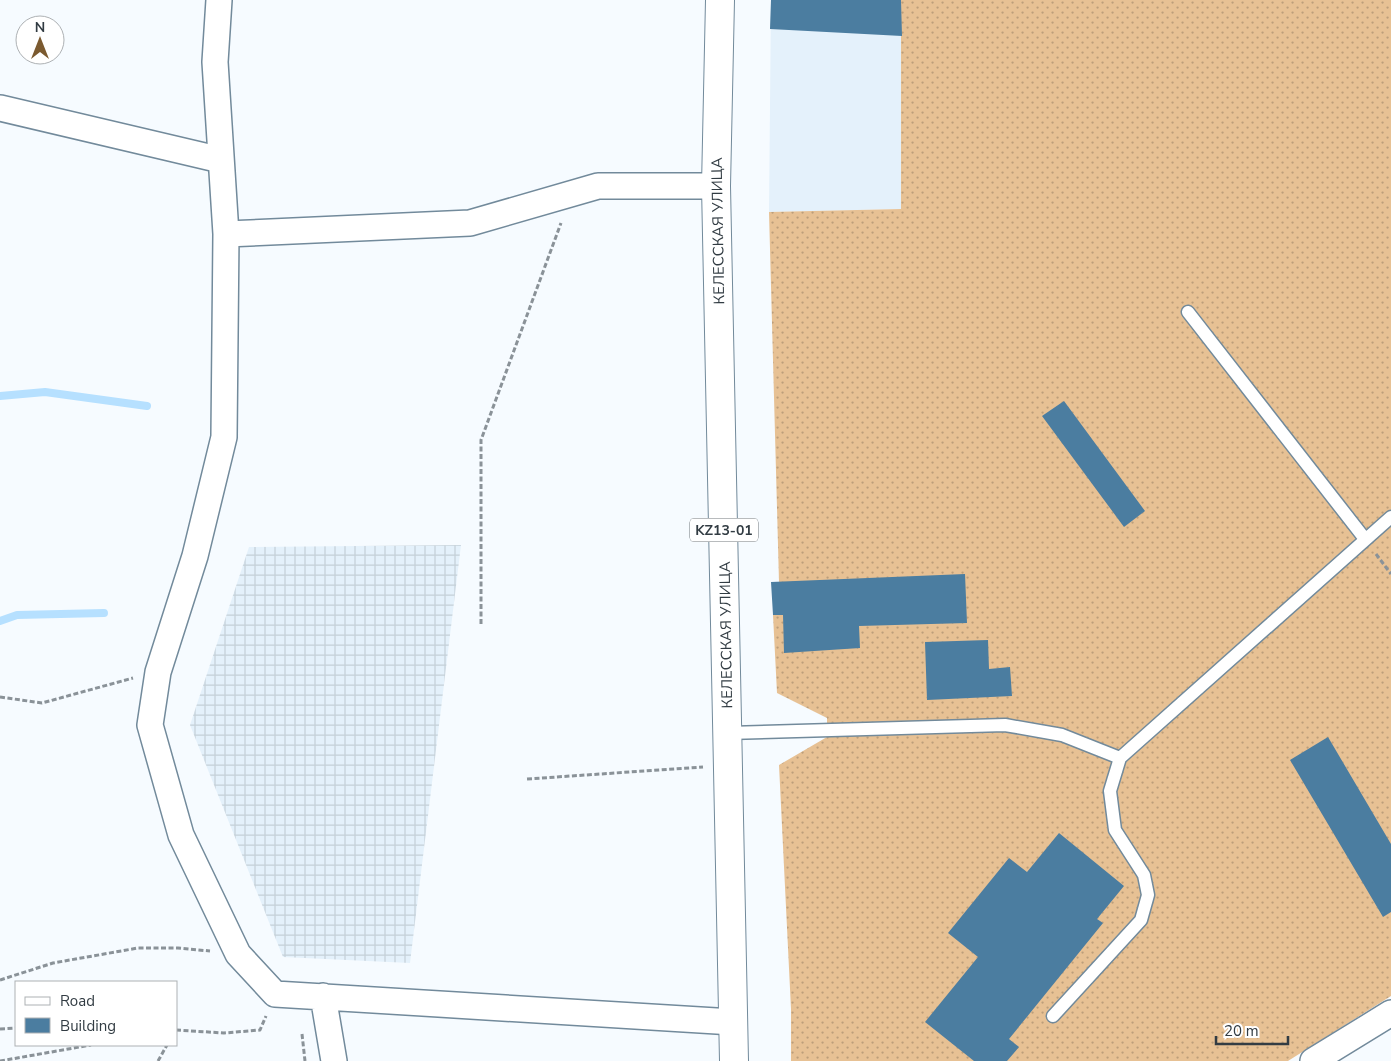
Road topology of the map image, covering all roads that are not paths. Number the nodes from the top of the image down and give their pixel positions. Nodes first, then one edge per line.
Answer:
1 (219, 0) edge
2 (720, 0) edge
3 (0, 108) edge
4 (222, 160) junction
5 (716, 186) junction
6 (226, 234) junction
7 (1188, 312) dead end
8 (1391, 517) edge
9 (1365, 539) junction
10 (728, 733) junction
11 (1120, 758) junction
12 (323, 996) junction
13 (1391, 1013) edge
14 (1053, 1016) dead end
15 (734, 1022) junction
16 (334, 1061) edge
17 (734, 1061) edge
18 (1313, 1061) edge

1 - 4 street
2 - 5 main road, КЕЛЕССКАЯ УЛИЦА / KZ13-01
3 - 4 street
4 - 6 street
5 - 6 street
5 - 10 main road, КЕЛЕССКАЯ УЛИЦА / KZ13-01
6 - 12 street
7 - 9 lane
8 - 9 lane
9 - 11 lane
10 - 11 lane
10 - 15 main road, КЕЛЕССКАЯ УЛИЦА / KZ13-01
11 - 14 lane
12 - 15 street
12 - 16 street
13 - 18 street
15 - 17 main road, КЕЛЕССКАЯ УЛИЦА / KZ13-01

